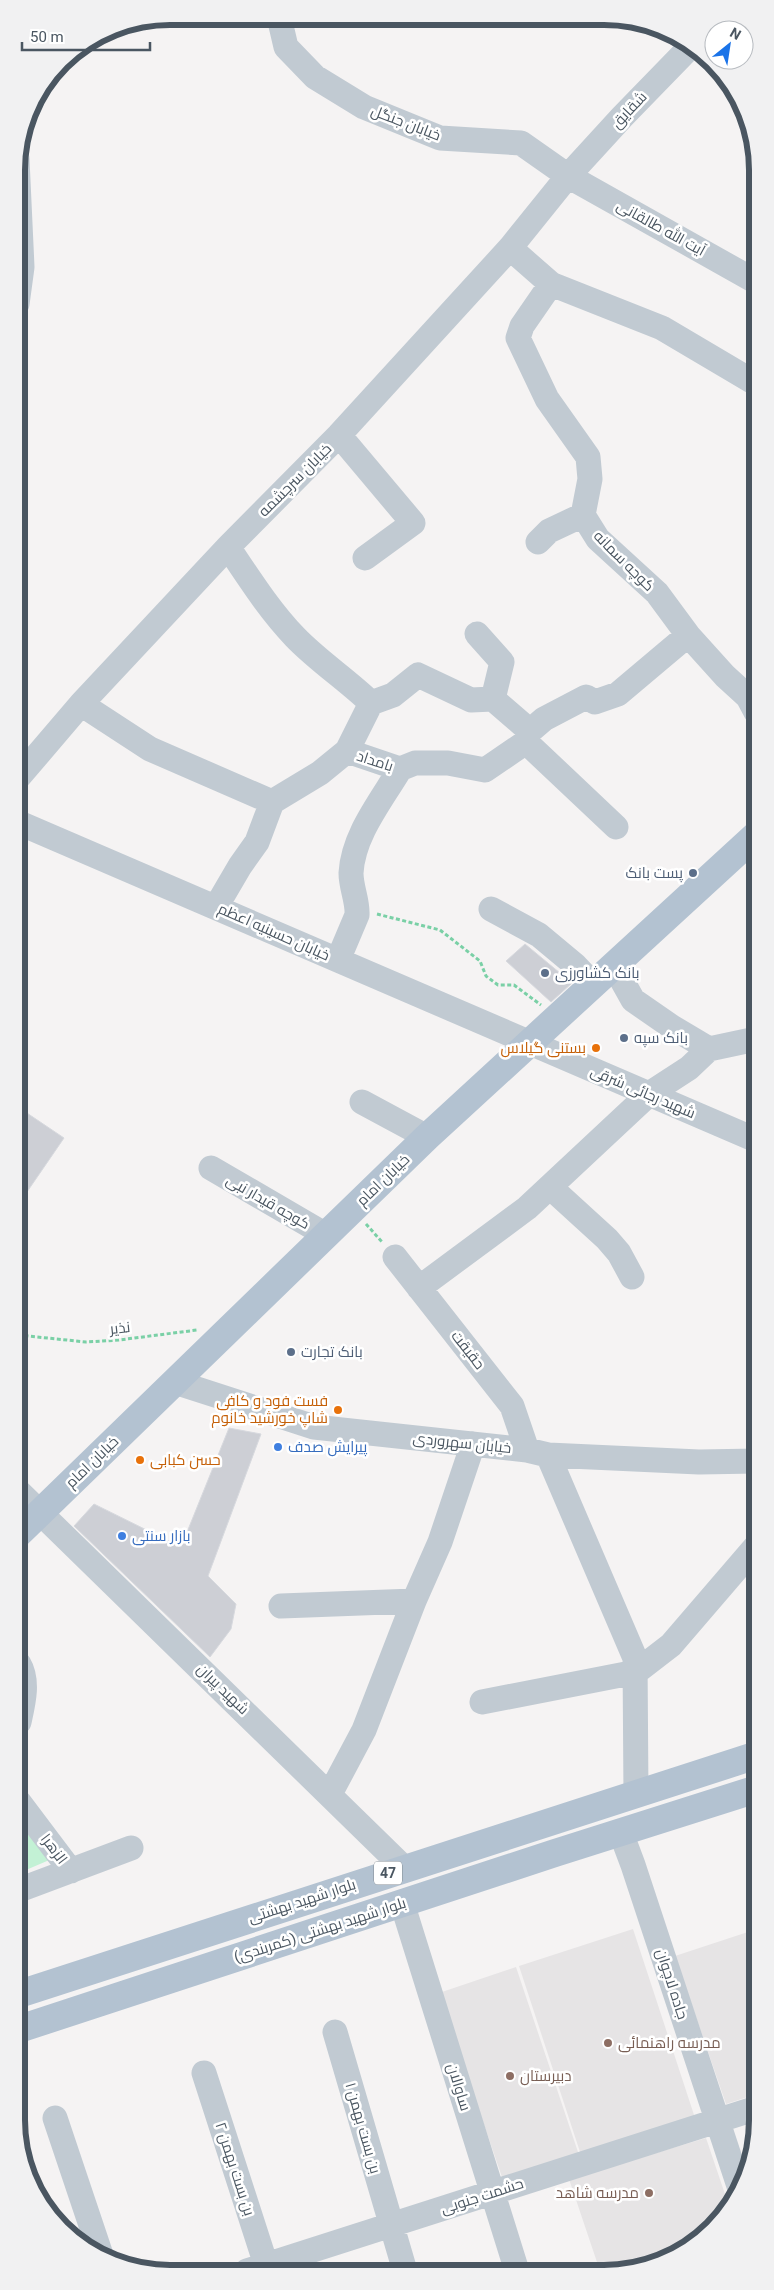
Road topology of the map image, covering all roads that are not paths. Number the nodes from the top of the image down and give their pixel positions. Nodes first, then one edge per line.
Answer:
1 (282, 25) edge
2 (687, 51) edge
3 (568, 176) junction
4 (510, 248) junction
5 (749, 278) edge
6 (551, 284) junction
7 (749, 379) edge
8 (339, 435) junction
9 (583, 515) junction
10 (538, 542) dead end
11 (228, 547) junction
12 (365, 558) dead end
13 (477, 634) dead end
14 (688, 635) junction
15 (749, 697) edge
16 (493, 699) junction
17 (370, 702) junction
18 (81, 704) junction
19 (528, 737) junction
20 (347, 751) junction
21 (400, 769) junction
22 (25, 770) edge
23 (272, 802) junction
24 (25, 825) edge
25 (616, 827) dead end
26 (749, 841) edge
27 (216, 907) junction
28 (491, 909) dead end
29 (338, 960) junction
30 (614, 966) junction
31 (594, 985) junction
32 (749, 1040) edge
33 (530, 1044) junction
34 (709, 1049) junction
35 (649, 1094) junction
36 (362, 1102) dead end
37 (427, 1137) junction
38 (749, 1137) edge
39 (211, 1168) dead end
40 (550, 1187) junction
41 (326, 1235) junction
42 (395, 1257) road end
43 (632, 1277) dead end
44 (419, 1288) junction
45 (175, 1382) junction
46 (474, 1444) junction
47 (538, 1453) junction
48 (749, 1461) edge
49 (25, 1498) edge
50 (41, 1512) junction
51 (25, 1527) edge
52 (749, 1554) edge
53 (414, 1601) junction
54 (281, 1606) dead end
55 (636, 1672) junction
56 (482, 1702) dead end
57 (749, 1758) edge
58 (749, 1792) edge
59 (330, 1794) junction
60 (636, 1795) junction
61 (590, 1809) junction
62 (25, 1810) edge
63 (610, 1837) junction
64 (132, 1848) dead end
65 (404, 1868) junction
66 (71, 1872) junction
67 (25, 1888) edge
68 (402, 1903) junction
69 (25, 1992) edge
70 (25, 2027) edge
71 (335, 2032) dead end
72 (204, 2073) dead end
73 (749, 2110) edge
74 (55, 2118) dead end
75 (717, 2120) junction
76 (737, 2179) edge
77 (493, 2192) junction
78 (391, 2225) junction
79 (98, 2246) edge
80 (259, 2265) edge
81 (272, 2265) edge
82 (403, 2265) edge
83 (515, 2265) edge

1 - 3 street, خیابان جنگل
2 - 3 street, شقایق
3 - 4 street, خیابان سرچشمه
3 - 5 street, آیت الله طالقانی
4 - 6 street
4 - 8 street, خیابان سرچشمه
6 - 7 street
6 - 9 street, کوچه سمانه
8 - 11 street, خیابان سرچشمه
8 - 12 street
9 - 10 street
9 - 14 street, کوچه سمانه
11 - 17 street
11 - 18 street, خیابان سرچشمه
13 - 16 street
14 - 15 street, کوچه سمانه
14 - 19 street, بامداد
16 - 17 street
16 - 19 street
17 - 20 street
18 - 22 street, خیابان سرچشمه
18 - 23 street
19 - 21 street, بامداد
19 - 25 street
20 - 21 street, بامداد
20 - 23 street, بامداد
21 - 29 street
23 - 27 street
24 - 27 street, خیابان حسینیه اعظم
26 - 30 main road, خیابان امام
27 - 29 street, خیابان حسینیه اعظم
28 - 31 street
29 - 33 street, خیابان حسینیه اعظم
30 - 31 main road, خیابان امام
30 - 34 street
31 - 33 main road, خیابان امام
32 - 34 street
33 - 35 street, شهید رجائی شرقی
33 - 37 main road, خیابان امام
34 - 35 street
35 - 38 street, شهید رجائی شرقی
35 - 40 street
36 - 37 street
37 - 41 main road, خیابان امام
39 - 41 street, کوچه قیدار نبی
40 - 43 street
40 - 44 street
41 - 45 main road, خیابان امام
42 - 44 street, حقیقت
44 - 47 street, حقیقت
45 - 46 street, خیابان سهروردی
45 - 50 main road, خیابان امام
46 - 47 street, خیابان سهروردی
46 - 53 street
47 - 48 street, خیابان سهروردی
47 - 55 street, حقیقت
49 - 50 street, شهید پیران
50 - 51 main road, خیابان امام
50 - 59 street, شهید پیران
52 - 55 street
53 - 54 street
53 - 59 street
55 - 56 street
55 - 60 street, حقیقت
57 - 60 main road, بلوار شهید بهشتی / 47
58 - 63 main road, 47
59 - 65 street, شهید پیران
60 - 61 main road, بلوار شهید بهشتی / 47
61 - 63 main road
61 - 65 main road, بلوار شهید بهشتی / 47
62 - 66 street, الزهرا
63 - 68 main road, بلوار شهید بهشتی (کمربندی) / 47
63 - 75 street, جاده لاچوان
64 - 66 street
65 - 69 main road, بلوار شهید بهشتی / 47
66 - 67 street
68 - 70 main road, بلوار شهید بهشتی (کمربندی) / 47
68 - 77 street, ساوالان
71 - 78 street, بن بست بهمن ۱
72 - 80 street, بن بست بهمن ۲
73 - 75 street, حشمت جنوبی
74 - 79 street
75 - 76 street, جاده لاچوان
75 - 77 street, حشمت جنوبی
77 - 78 street, حشمت جنوبی
77 - 83 street, ساوالان
78 - 81 street, حشمت جنوبی
78 - 82 street, بن بست بهمن ۱

